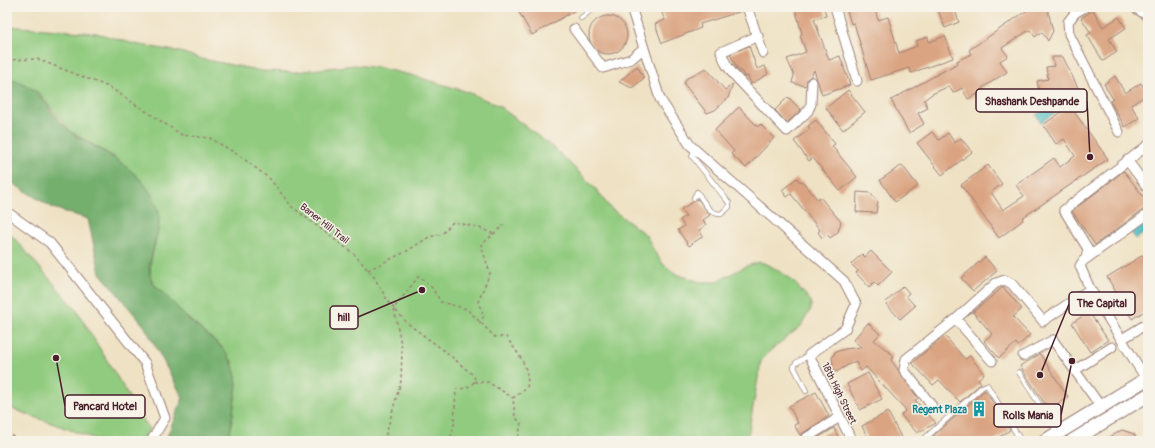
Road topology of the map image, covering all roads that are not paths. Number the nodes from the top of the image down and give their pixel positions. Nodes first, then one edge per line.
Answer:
1 (595, 7) edge
2 (631, 7) edge
3 (747, 7) edge
4 (835, 7) edge
5 (1084, 7) edge
6 (1134, 7) edge
7 (1148, 16) edge
8 (581, 18) dead end
9 (574, 29) dead end
10 (758, 36) junction
11 (644, 48) junction
12 (764, 53) dead end
13 (857, 81) dead end
14 (812, 82) dead end
15 (1119, 132) dead end
16 (1148, 145) edge
17 (695, 149) junction
18 (1127, 160) junction
19 (1148, 188) edge
20 (694, 198) dead end
21 (7, 212) edge
22 (1148, 214) edge
23 (1086, 259) junction
24 (1090, 289) junction
25 (956, 319) junction
26 (1148, 323) edge
27 (1122, 339) junction
28 (1112, 347) dead end
29 (809, 355) junction
30 (1023, 356) dead end
31 (992, 361) dead end
32 (1075, 370) junction
33 (1019, 372) dead end
34 (1148, 380) edge
35 (806, 391) dead end
36 (1148, 394) edge
37 (932, 406) dead end
38 (1101, 407) junction
39 (840, 417) junction
40 (1058, 433) junction
41 (151, 441) edge
42 (806, 441) edge
43 (852, 441) edge
44 (922, 441) edge
45 (1021, 441) edge
46 (1045, 441) edge
47 (1072, 441) edge

1 - 8 lane
2 - 11 street
3 - 10 street
4 - 13 street
5 - 15 street
6 - 7 street
9 - 11 street
10 - 12 street
10 - 14 street
11 - 17 street
16 - 18 street
17 - 20 lane
17 - 29 street, 18th High Street
18 - 19 street
18 - 23 street
21 - 41 street
22 - 23 street
23 - 24 street
24 - 25 street
24 - 27 street
25 - 31 street
25 - 37 street
26 - 27 street
27 - 34 street
28 - 32 street
29 - 35 lane
29 - 39 street, 18th High Street
30 - 32 street
32 - 38 street
33 - 40 lane
34 - 38 street
36 - 47 street
38 - 40 street
39 - 42 street
39 - 43 street, 18th High Street
40 - 46 street
44 - 45 lane

